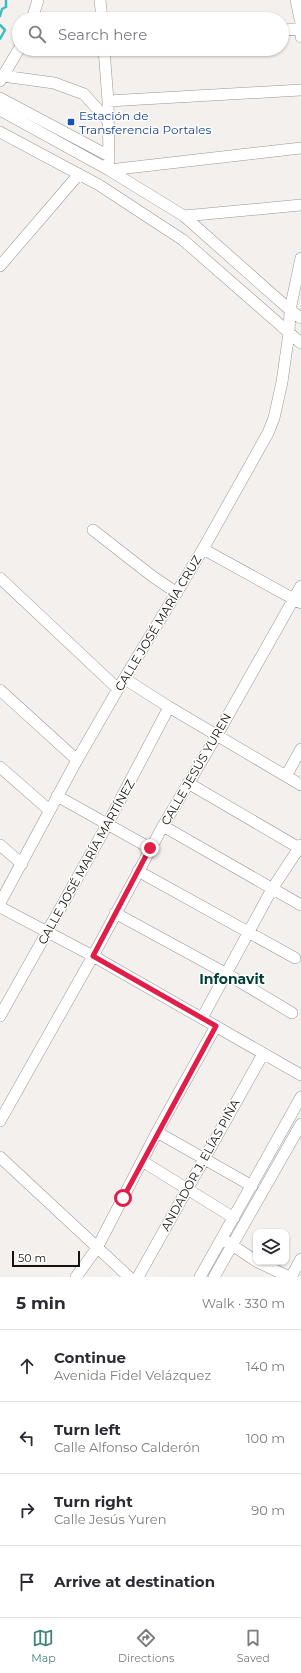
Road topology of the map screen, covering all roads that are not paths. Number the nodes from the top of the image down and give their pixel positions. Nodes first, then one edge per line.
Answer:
1 (38, 0) edge
2 (100, 0) edge
3 (296, 0) edge
4 (34, 12) edge
5 (101, 12) edge
6 (301, 24) edge
7 (289, 28) edge
8 (14, 56) edge
9 (105, 56) edge
10 (1, 78) edge
11 (301, 90) edge
12 (0, 98) edge
13 (108, 101) junction
14 (0, 110) edge
15 (108, 121) junction
16 (0, 132) edge
17 (301, 148) edge
18 (109, 156) junction
19 (109, 170) junction
20 (79, 174) junction
21 (99, 186) junction
22 (301, 204) edge
23 (184, 216) junction
24 (300, 265) edge
25 (0, 266) edge
26 (290, 310) junction
27 (301, 318) edge
28 (289, 333) junction
29 (301, 343) edge
30 (93, 530) dead end
31 (203, 549) junction
32 (0, 578) edge
33 (301, 586) edge
34 (178, 593) junction
35 (297, 601) edge
36 (125, 679) junction
37 (118, 689) junction
38 (0, 690) edge
39 (169, 707) junction
40 (217, 735) junction
41 (301, 749) edge
42 (78, 760) junction
43 (0, 767) edge
44 (286, 776) junction
45 (188, 783) junction
46 (301, 784) edge
47 (57, 796) junction
48 (49, 810) junction
49 (107, 825) junction
50 (163, 826) junction
51 (0, 844) edge
52 (300, 847) edge
53 (150, 848) junction
54 (22, 864) junction
55 (138, 871) junction
56 (272, 889) junction
57 (0, 903) edge
58 (301, 905) edge
59 (0, 907) edge
60 (115, 913) junction
61 (47, 932) junction
62 (248, 933) junction
63 (93, 956) junction
64 (295, 958) dead end
65 (227, 974) junction
66 (292, 1013) dead end
67 (0, 1016) edge
68 (202, 1018) junction
69 (216, 1026) junction
70 (263, 1054) junction
71 (301, 1075) edge
72 (301, 1097) edge
73 (0, 1121) edge
74 (301, 1124) edge
75 (158, 1132) junction
76 (0, 1157) edge
77 (204, 1158) junction
78 (142, 1161) junction
79 (252, 1186) junction
80 (187, 1188) junction
81 (234, 1218) junction
82 (222, 1239) junction
83 (232, 1245) junction
84 (97, 1248) junction
85 (253, 1258) edge
86 (301, 1258) edge
87 (265, 1265) edge
88 (76, 1277) edge
89 (130, 1277) edge
90 (138, 1277) edge
91 (200, 1277) edge
92 (214, 1277) edge
93 (290, 1277) edge

1 - 4 street
2 - 5 street
3 - 6 street
6 - 7 street
8 - 10 street
9 - 13 street
10 - 15 street
11 - 13 street
12 - 18 street
13 - 15 street
14 - 19 street
15 - 18 street
16 - 20 street
17 - 19 street
18 - 19 street
19 - 21 street
19 - 23 street
20 - 21 street
20 - 25 street
21 - 28 street
22 - 23 street
23 - 26 street
24 - 26 street, CALLE JOSÉ MARÍA CRUZ
26 - 27 street
26 - 28 street, CALLE JOSÉ MARÍA CRUZ
28 - 29 street
28 - 31 street, CALLE JOSÉ MARÍA CRUZ
30 - 34 street
31 - 34 street, CALLE JOSÉ MARÍA CRUZ
31 - 35 street
32 - 37 street
33 - 35 street, CALLE JESÚS YUREN
34 - 36 street, CALLE JOSÉ MARÍA CRUZ
35 - 40 street, CALLE JESÚS YUREN
36 - 37 street, CALLE JOSÉ MARÍA CRUZ
36 - 39 street
37 - 42 street, CALLE JOSÉ MARÍA CRUZ
38 - 42 street
39 - 40 street
39 - 49 street, CALLE JOSÉ MARÍA MARTÍNEZ
40 - 44 street
40 - 45 street, CALLE JESÚS YUREN
41 - 44 street
42 - 47 street, CALLE JOSÉ MARÍA CRUZ
43 - 48 street
44 - 46 street
45 - 50 street, CALLE JESÚS YUREN
45 - 52 street
47 - 48 street, CALLE JOSÉ MARÍA CRUZ
47 - 49 street
48 - 54 street, CALLE JOSÉ MARÍA CRUZ
49 - 53 street
49 - 61 street, CALLE JOSÉ MARÍA MARTÍNEZ
50 - 53 street, CALLE JESÚS YUREN
50 - 56 street
51 - 54 street
52 - 56 street
53 - 55 street, CALLE JESÚS YUREN
54 - 57 street, CALLE JOSÉ MARÍA CRUZ
55 - 60 street, CALLE JESÚS YUREN
55 - 62 street
56 - 58 street
56 - 62 street
59 - 61 street
60 - 63 street, CALLE JESÚS YUREN
60 - 65 street
61 - 63 street
61 - 67 street, CALLE JOSÉ MARÍA MARTÍNEZ
62 - 64 street
62 - 65 street
63 - 68 street
63 - 73 street, CALLE JESÚS YUREN
65 - 66 street
65 - 68 street
68 - 69 street
69 - 70 street
69 - 75 street
70 - 71 street
70 - 77 street, ANDADOR J. ELÍAS PIÑA
72 - 79 street
74 - 83 street
75 - 77 street
75 - 78 street
76 - 84 street
77 - 79 street
77 - 80 street, ANDADOR J. ELÍAS PIÑA
78 - 80 street
78 - 84 street
79 - 81 street
80 - 81 street
80 - 90 street, ANDADOR J. ELÍAS PIÑA
81 - 82 street
82 - 83 street
82 - 91 street
83 - 85 street
83 - 92 street
84 - 88 street
84 - 89 street
86 - 93 street
87 - 93 street

